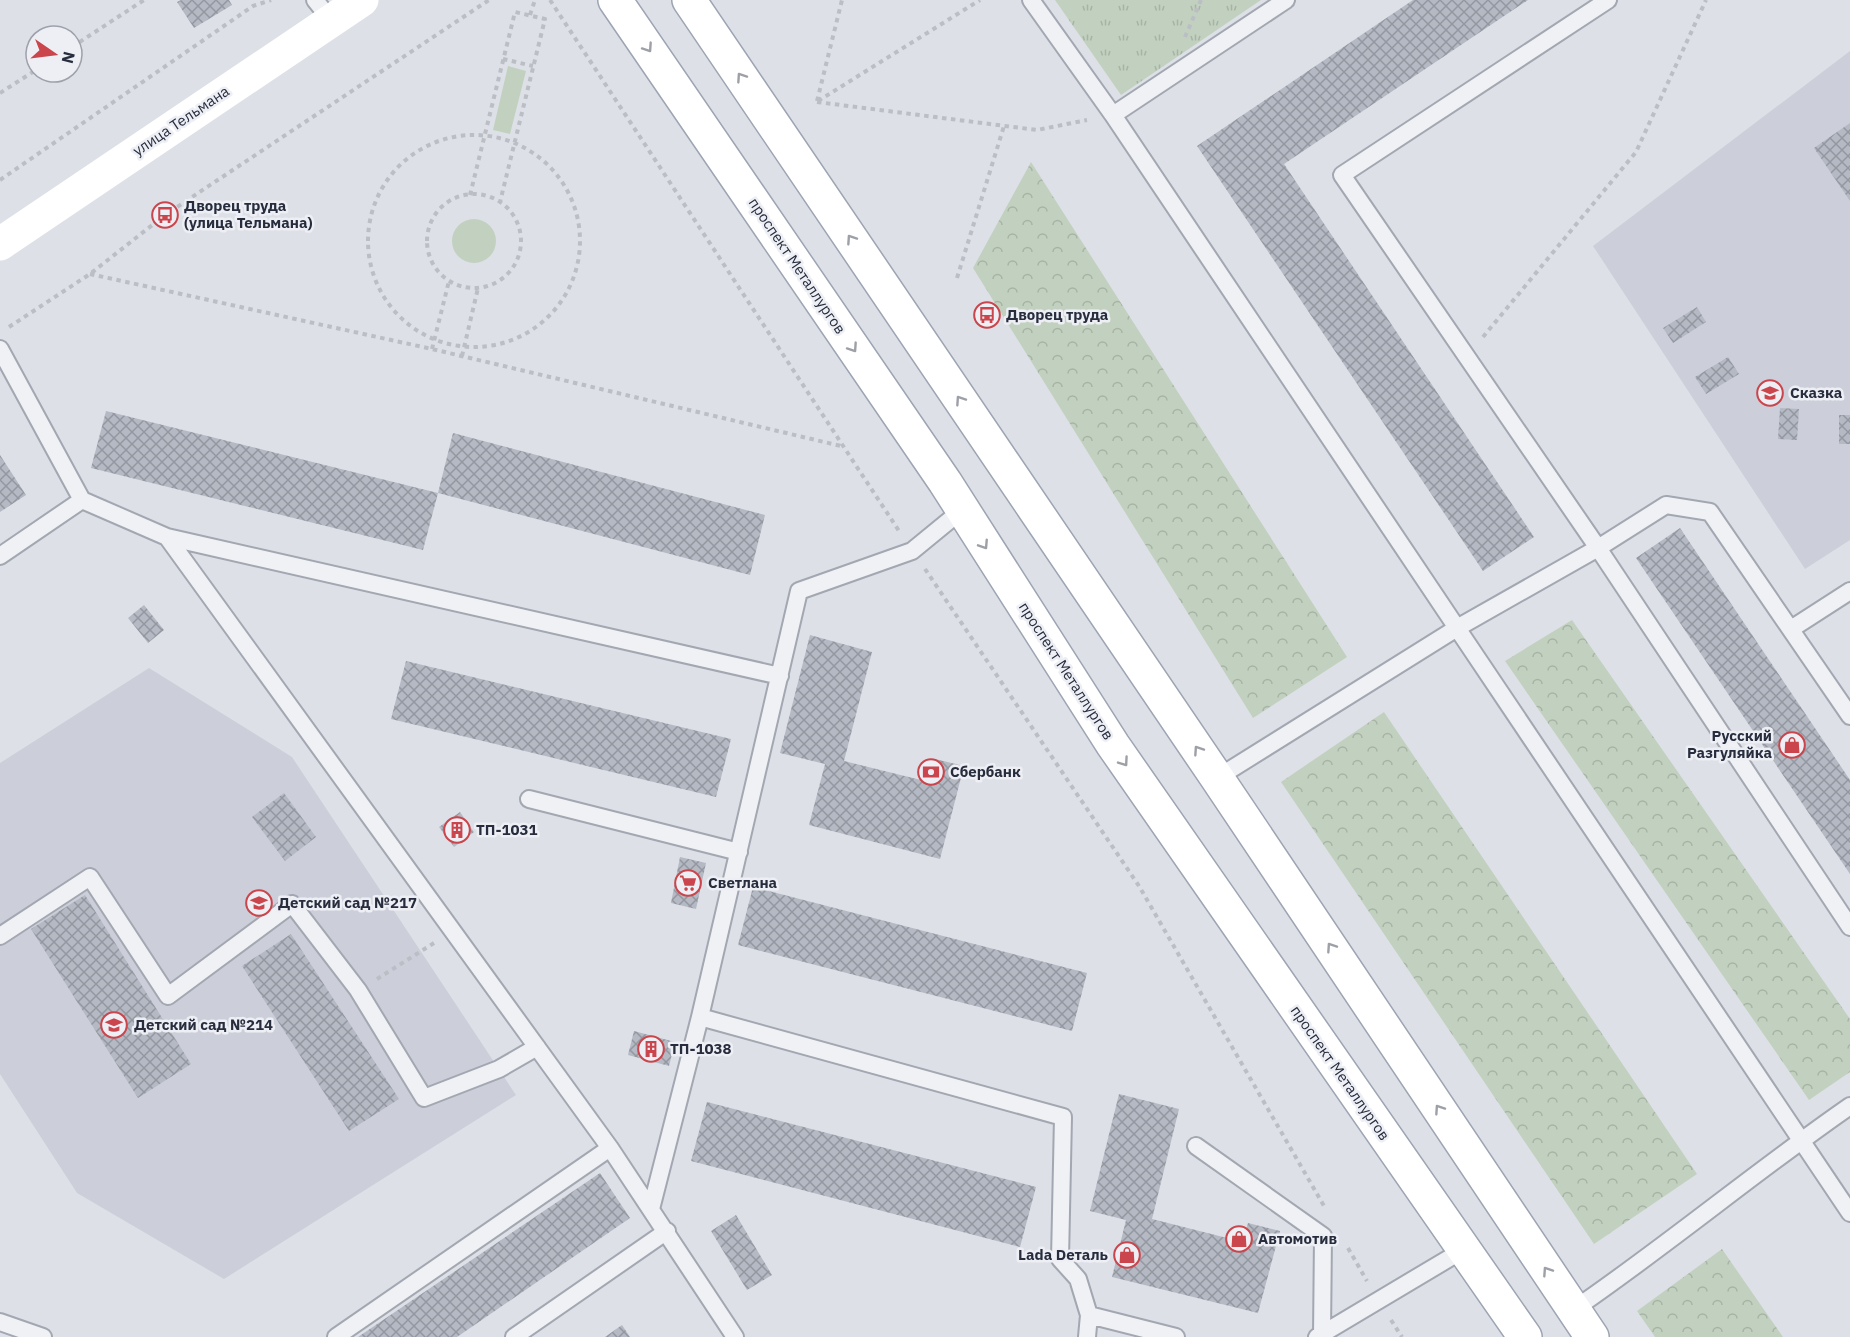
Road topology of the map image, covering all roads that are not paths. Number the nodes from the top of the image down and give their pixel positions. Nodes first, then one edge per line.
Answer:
1 (362, 0) edge
2 (615, 0) edge
3 (689, 0) edge
4 (1031, 0) edge
5 (1286, 0) edge
6 (1608, 0) edge
7 (323, 10) edge
8 (1113, 115) junction
9 (0, 244) edge
10 (0, 349) edge
11 (82, 500) junction
12 (962, 510) junction
13 (167, 537) junction
14 (1598, 548) junction
15 (0, 556) edge
16 (1850, 591) edge
17 (1457, 628) junction
18 (1791, 629) junction
19 (780, 676) junction
20 (1850, 716) edge
21 (1217, 778) junction
22 (529, 799) dead end
23 (739, 852) junction
24 (1850, 927) edge
25 (0, 936) edge
26 (700, 1017) junction
27 (537, 1047) junction
28 (1850, 1106) edge
29 (1800, 1140) junction
30 (1196, 1146) dead end
31 (610, 1148) junction
32 (651, 1209) junction
33 (1850, 1213) edge
34 (666, 1231) junction
35 (1463, 1250) junction
36 (1573, 1310) junction
37 (1089, 1315) junction
38 (0, 1322) edge
39 (1319, 1336) edge
40 (43, 1337) edge
41 (336, 1337) edge
42 (514, 1337) edge
43 (735, 1337) edge
44 (1087, 1337) edge
45 (1176, 1337) edge
46 (1525, 1337) edge
47 (1592, 1337) edge

1 - 7 main road, улица Тельмана
2 -> 12 main road, проспект Металлургов
21 -> 3 main road
4 - 8 lane
5 - 8 lane
6 - 14 lane
7 - 9 main road, улица Тельмана
8 - 17 lane
10 - 11 lane
11 - 13 lane
11 - 15 lane
12 - 19 lane
12 -> 35 main road, проспект Металлургов
13 - 19 lane
13 - 27 lane
14 - 17 lane
14 - 18 lane
14 - 24 lane
16 - 18 lane
17 - 21 lane
17 - 29 lane
18 - 20 lane
19 - 23 lane
36 -> 21 main road
22 - 23 lane
23 - 26 lane
25 - 27 lane
26 - 32 lane
26 - 37 lane
27 - 31 lane
28 - 29 lane
29 - 33 lane
29 - 36 lane
30 - 39 lane
31 - 32 lane
31 - 41 lane
32 - 34 lane
34 - 42 lane
34 - 43 lane
35 - 39 lane
35 - 46 main road, проспект Металлургов
36 - 47 main road
37 - 44 lane
37 - 45 lane
38 - 40 lane

